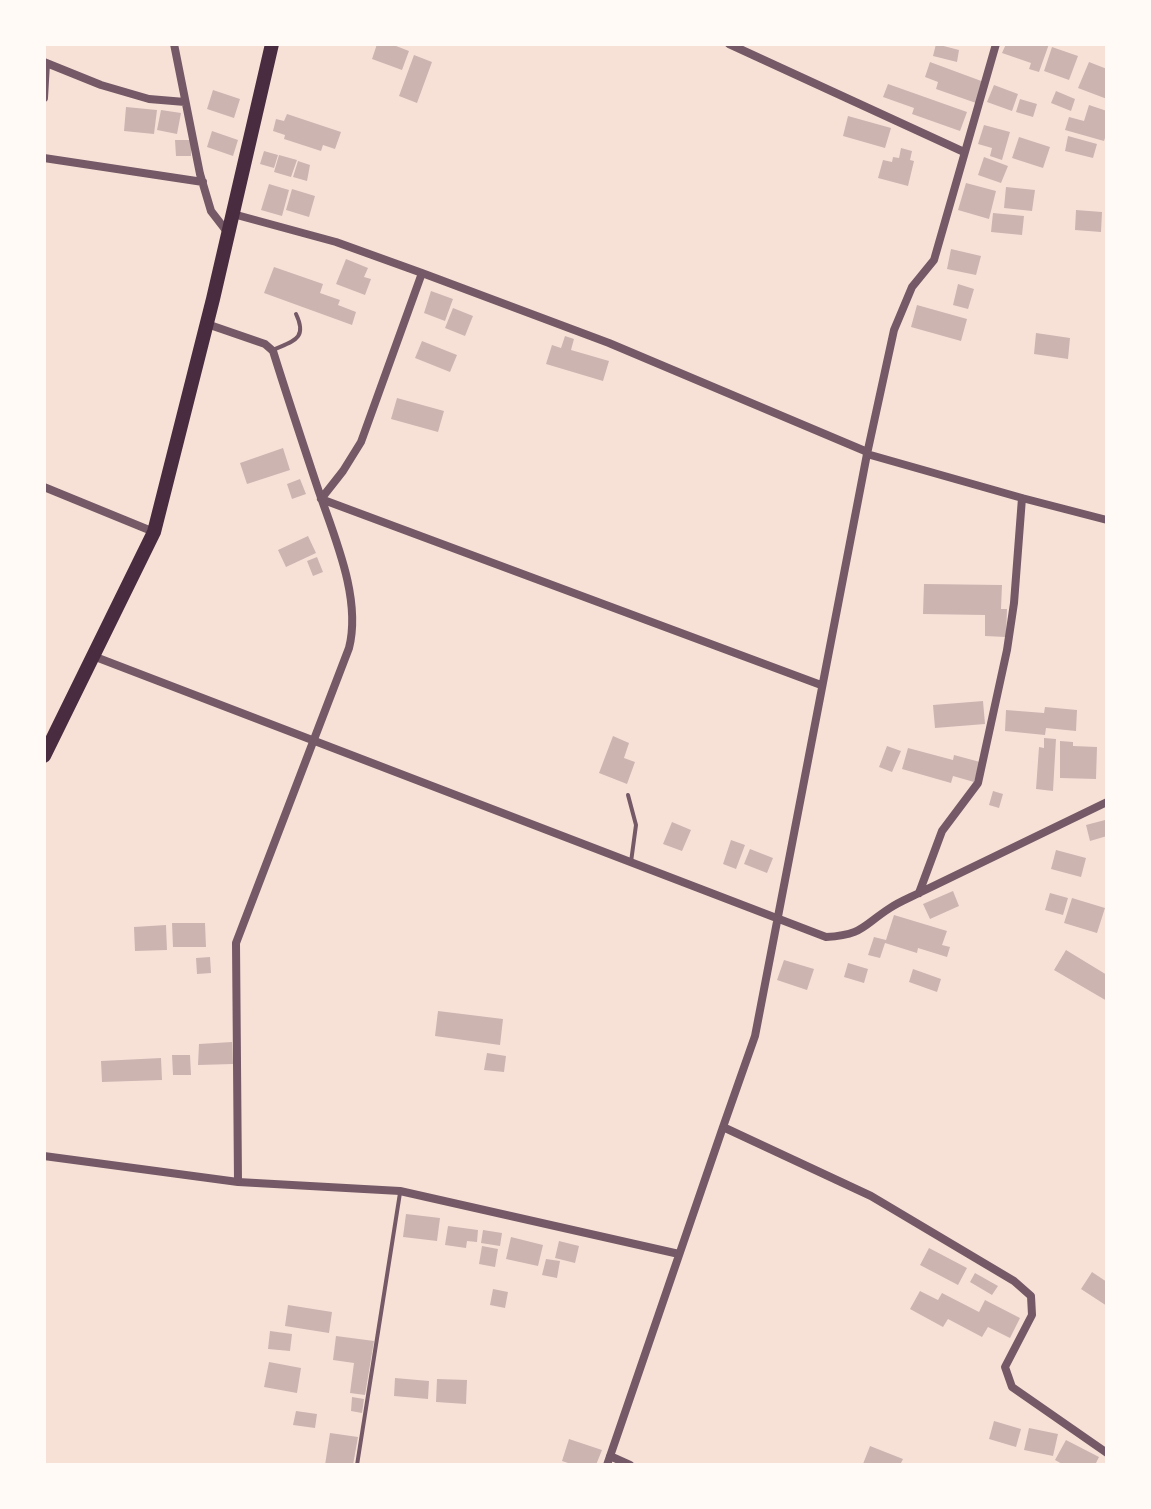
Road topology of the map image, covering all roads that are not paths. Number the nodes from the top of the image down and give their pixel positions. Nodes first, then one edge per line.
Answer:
1 (174, 44) edge
2 (272, 44) edge
3 (729, 44) edge
4 (996, 44) edge
5 (45, 63) edge
6 (44, 98) edge
7 (185, 102) junction
8 (964, 152) junction
9 (44, 158) edge
10 (203, 182) junction
11 (233, 214) junction
12 (228, 233) junction
13 (422, 273) junction
14 (296, 314) dead end
15 (207, 324) junction
16 (273, 351) junction
17 (867, 454) junction
18 (44, 487) edge
19 (1022, 498) junction
20 (321, 499) junction
21 (1107, 520) edge
22 (154, 532) junction
23 (93, 656) junction
24 (821, 685) junction
25 (313, 740) junction
26 (44, 756) edge
27 (628, 795) dead end
28 (1107, 802) edge
29 (631, 862) junction
30 (919, 893) junction
31 (777, 918) junction
32 (723, 1127) junction
33 (44, 1156) edge
34 (238, 1182) junction
35 (400, 1191) junction
36 (679, 1254) junction
37 (1107, 1453) edge
38 (608, 1460) edge
39 (357, 1465) edge
40 (630, 1465) edge

1 - 7 street
2 - 11 main road
3 - 8 street
4 - 8 street
5 - 6 street
5 - 7 street
7 - 10 street
8 - 17 street
9 - 10 street
10 - 12 street
11 - 12 main road
11 - 13 street
12 - 15 main road
13 - 17 street
13 - 20 street
14 - 16 lane
15 - 16 street
15 - 22 main road
16 - 20 street
17 - 19 street
17 - 24 street
18 - 22 street
19 - 21 street
19 - 30 street
20 - 24 street
20 - 25 street
22 - 23 main road
23 - 25 street
23 - 26 main road
24 - 31 street
25 - 29 street
25 - 34 street
27 - 29 lane
28 - 30 street
29 - 31 street
30 - 31 street
31 - 32 street
32 - 36 street
32 - 37 street
33 - 34 street
34 - 35 street
35 - 36 street
35 - 39 lane
36 - 38 street
38 - 40 street

